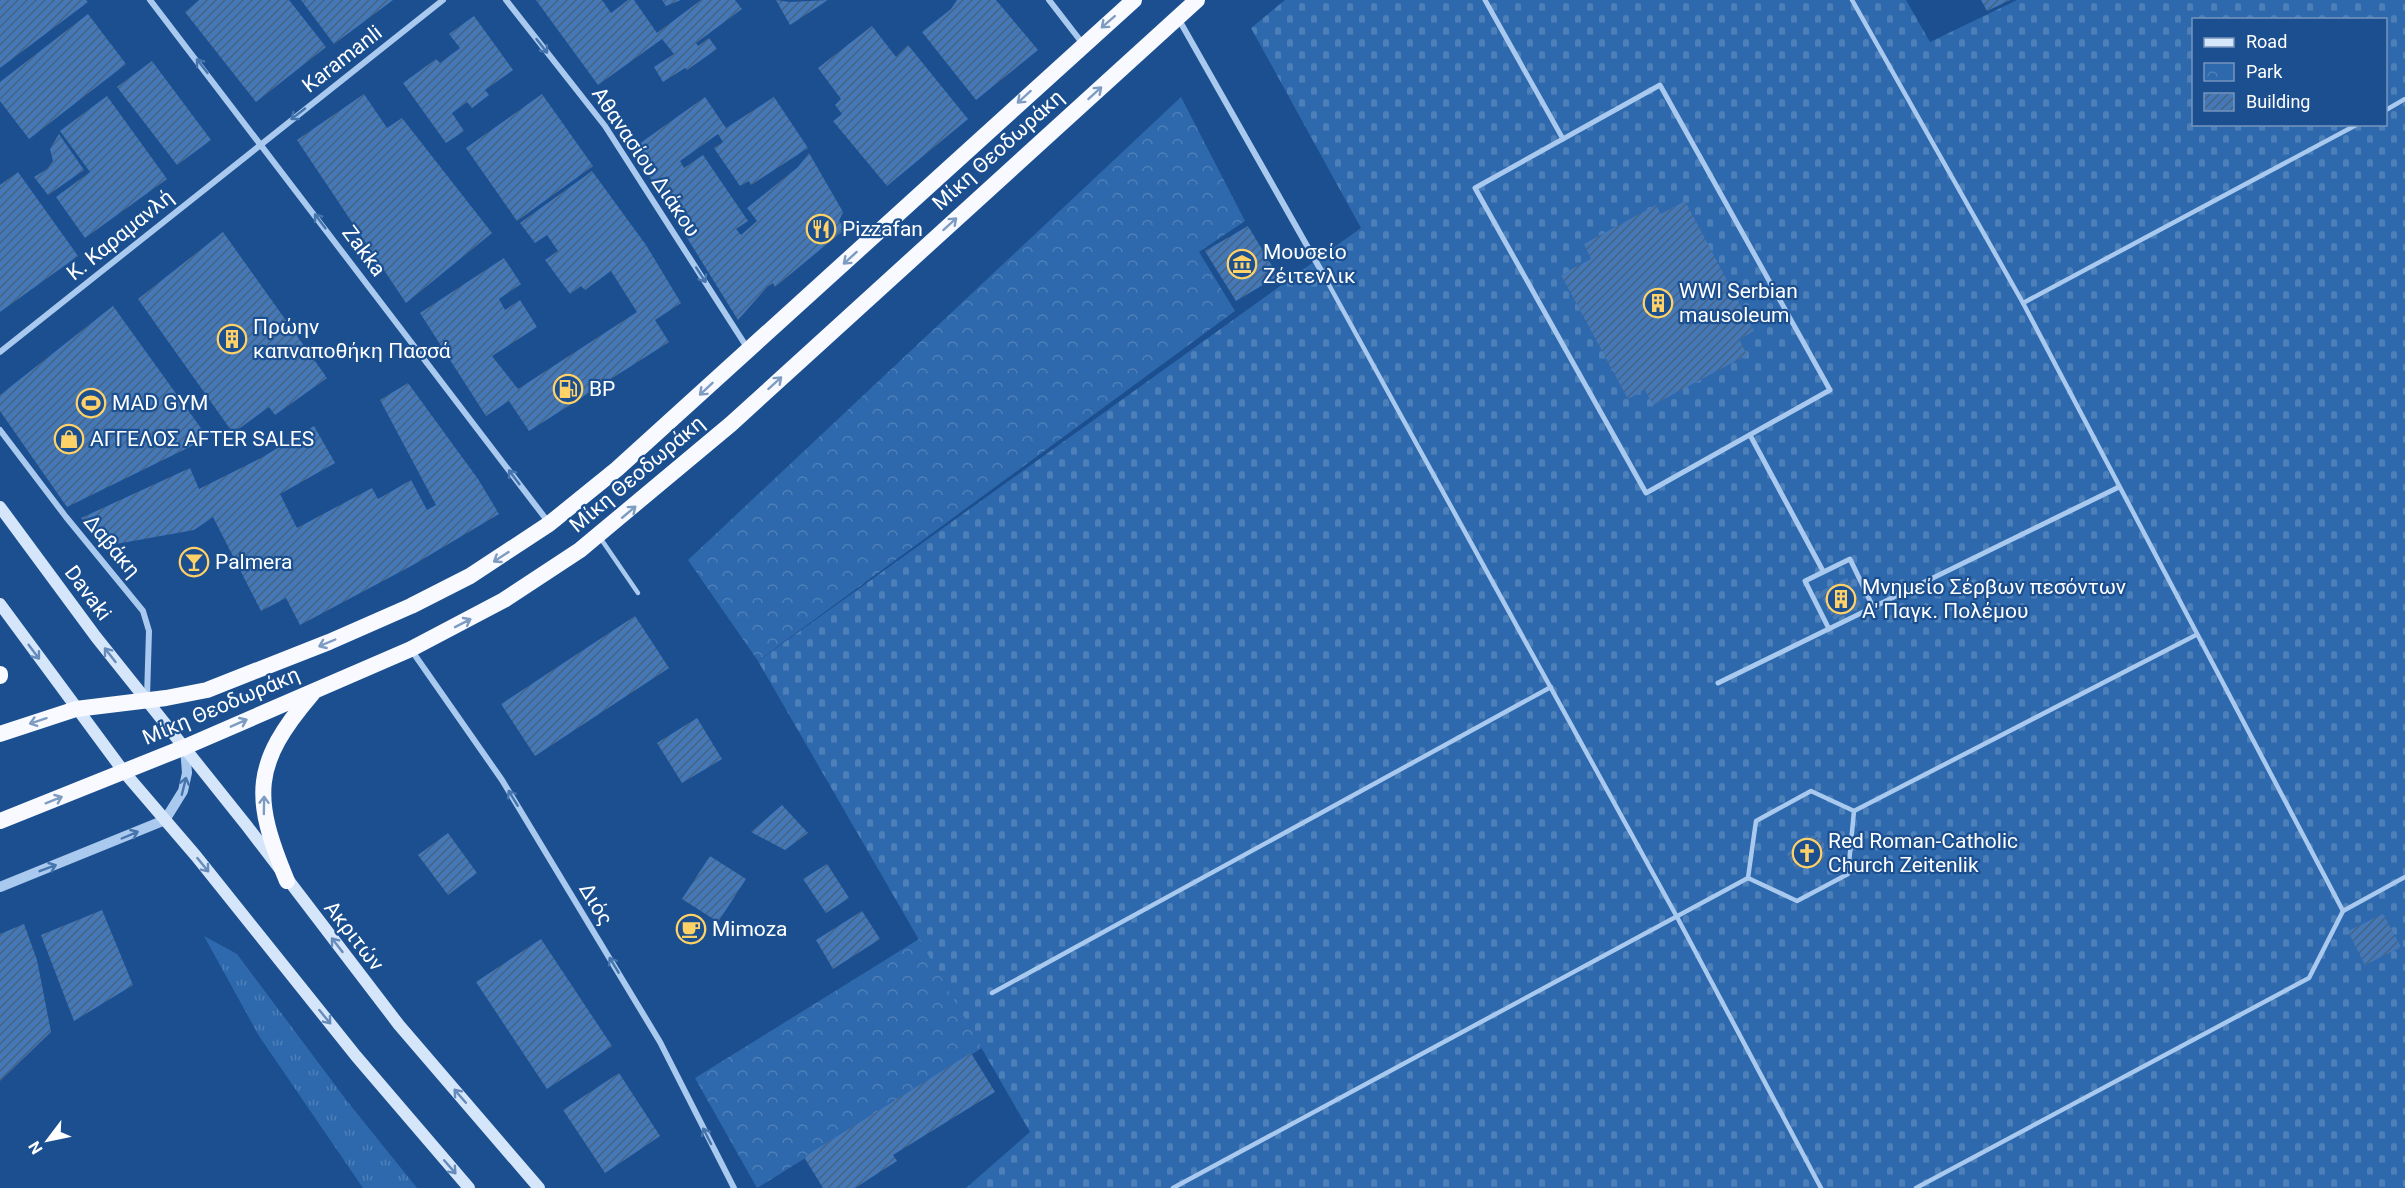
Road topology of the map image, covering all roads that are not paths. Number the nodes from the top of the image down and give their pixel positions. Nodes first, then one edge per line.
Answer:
1 (150, 0) edge
2 (443, 0) edge
3 (506, 0) edge
4 (1049, 0) edge
5 (1134, 0) edge
6 (1197, 0) edge
7 (1485, 0) edge
8 (1852, 0) edge
9 (1178, 17) junction
10 (1083, 44) junction
11 (2405, 99) edge
12 (2387, 109) edge
13 (2354, 126) edge
14 (1563, 139) junction
15 (261, 143) junction
16 (1323, 274) joint
17 (2023, 303) junction
18 (748, 350) junction
19 (0, 352) edge
20 (0, 430) edge
21 (1750, 435) junction
22 (2119, 487) junction
23 (0, 507) edge
24 (549, 524) junction
25 (599, 536) junction
26 (1823, 572) junction
27 (638, 593) dead end
28 (0, 604) edge
29 (1873, 607) junction
30 (1829, 629) junction
31 (2196, 635) junction
32 (411, 649) junction
33 (1718, 683) dead end
34 (1551, 687) junction
35 (314, 691) junction
36 (147, 701) junction
37 (76, 709) junction
38 (0, 734) edge
39 (185, 747) junction
40 (124, 772) junction
41 (1854, 811) junction
42 (165, 820) junction
43 (0, 821) edge
44 (2405, 877) edge
45 (1748, 878) junction
46 (286, 880) junction
47 (0, 887) edge
48 (2343, 911) junction
49 (1677, 916) junction
50 (992, 993) dead end
51 (469, 1188) edge
52 (539, 1188) edge
53 (734, 1188) edge
54 (1173, 1188) edge
55 (1821, 1188) edge
56 (1916, 1188) edge

15 -> 1 street, Zakka
2 -> 15 street, Karamanli
3 -> 18 street, Αθανασίου Διάκου
4 - 10 street
5 -> 10 highway, Μίκη Θεοδωράκη
6 - 9 highway, Μίκη Θεοδωράκη
7 - 14 street
8 - 17 lane
9 - 16 street
25 -> 9 highway, Μίκη Θεοδωράκη
10 -> 18 highway, Μίκη Θεοδωράκη
11 - 12 lane
13 - 17 lane
14 - 21 street
14 - 21 street
15 - 19 street, Κ. Καραμανλή
24 -> 15 street, Zakka
16 - 34 lane
17 - 22 lane
18 -> 24 highway, Μίκη Θεοδωράκη
20 - 36 street, Δαβάκη
21 - 26 street
22 - 29 street
22 - 31 lane
36 -> 23 main road, Davaki
24 -> 36 highway, Μίκη Θεοδωράκη
25 - 27 lane
32 -> 25 highway, Μίκη Θεοδωράκη
26 - 29 street
26 - 30 street
28 -> 37 main road
29 - 30 street
30 - 33 street
31 - 41 lane
31 - 48 lane
32 - 35 highway, Μίκη Θεοδωράκη
53 -> 32 street, Διός
34 - 49 lane
34 - 50 lane
39 -> 35 highway, Μίκη Θεοδωράκη
46 -> 35 highway
36 - 37 highway, Μίκη Θεοδωράκη
36 - 39 main road, Ακριτών
37 -> 38 highway, Μίκη Θεοδωράκη
37 - 40 main road
39 - 40 highway, Μίκη Θεοδωράκη
42 -> 39 street
39 - 46 main road, Ακριτών
40 - 42 main road
43 -> 40 highway, Μίκη Θεοδωράκη
41 - 45 lane
41 - 45 lane
47 -> 42 street
42 -> 51 main road
44 - 48 lane
45 - 49 lane
52 -> 46 main road, Ακριτών
48 - 56 lane
49 - 54 lane
49 - 55 lane

